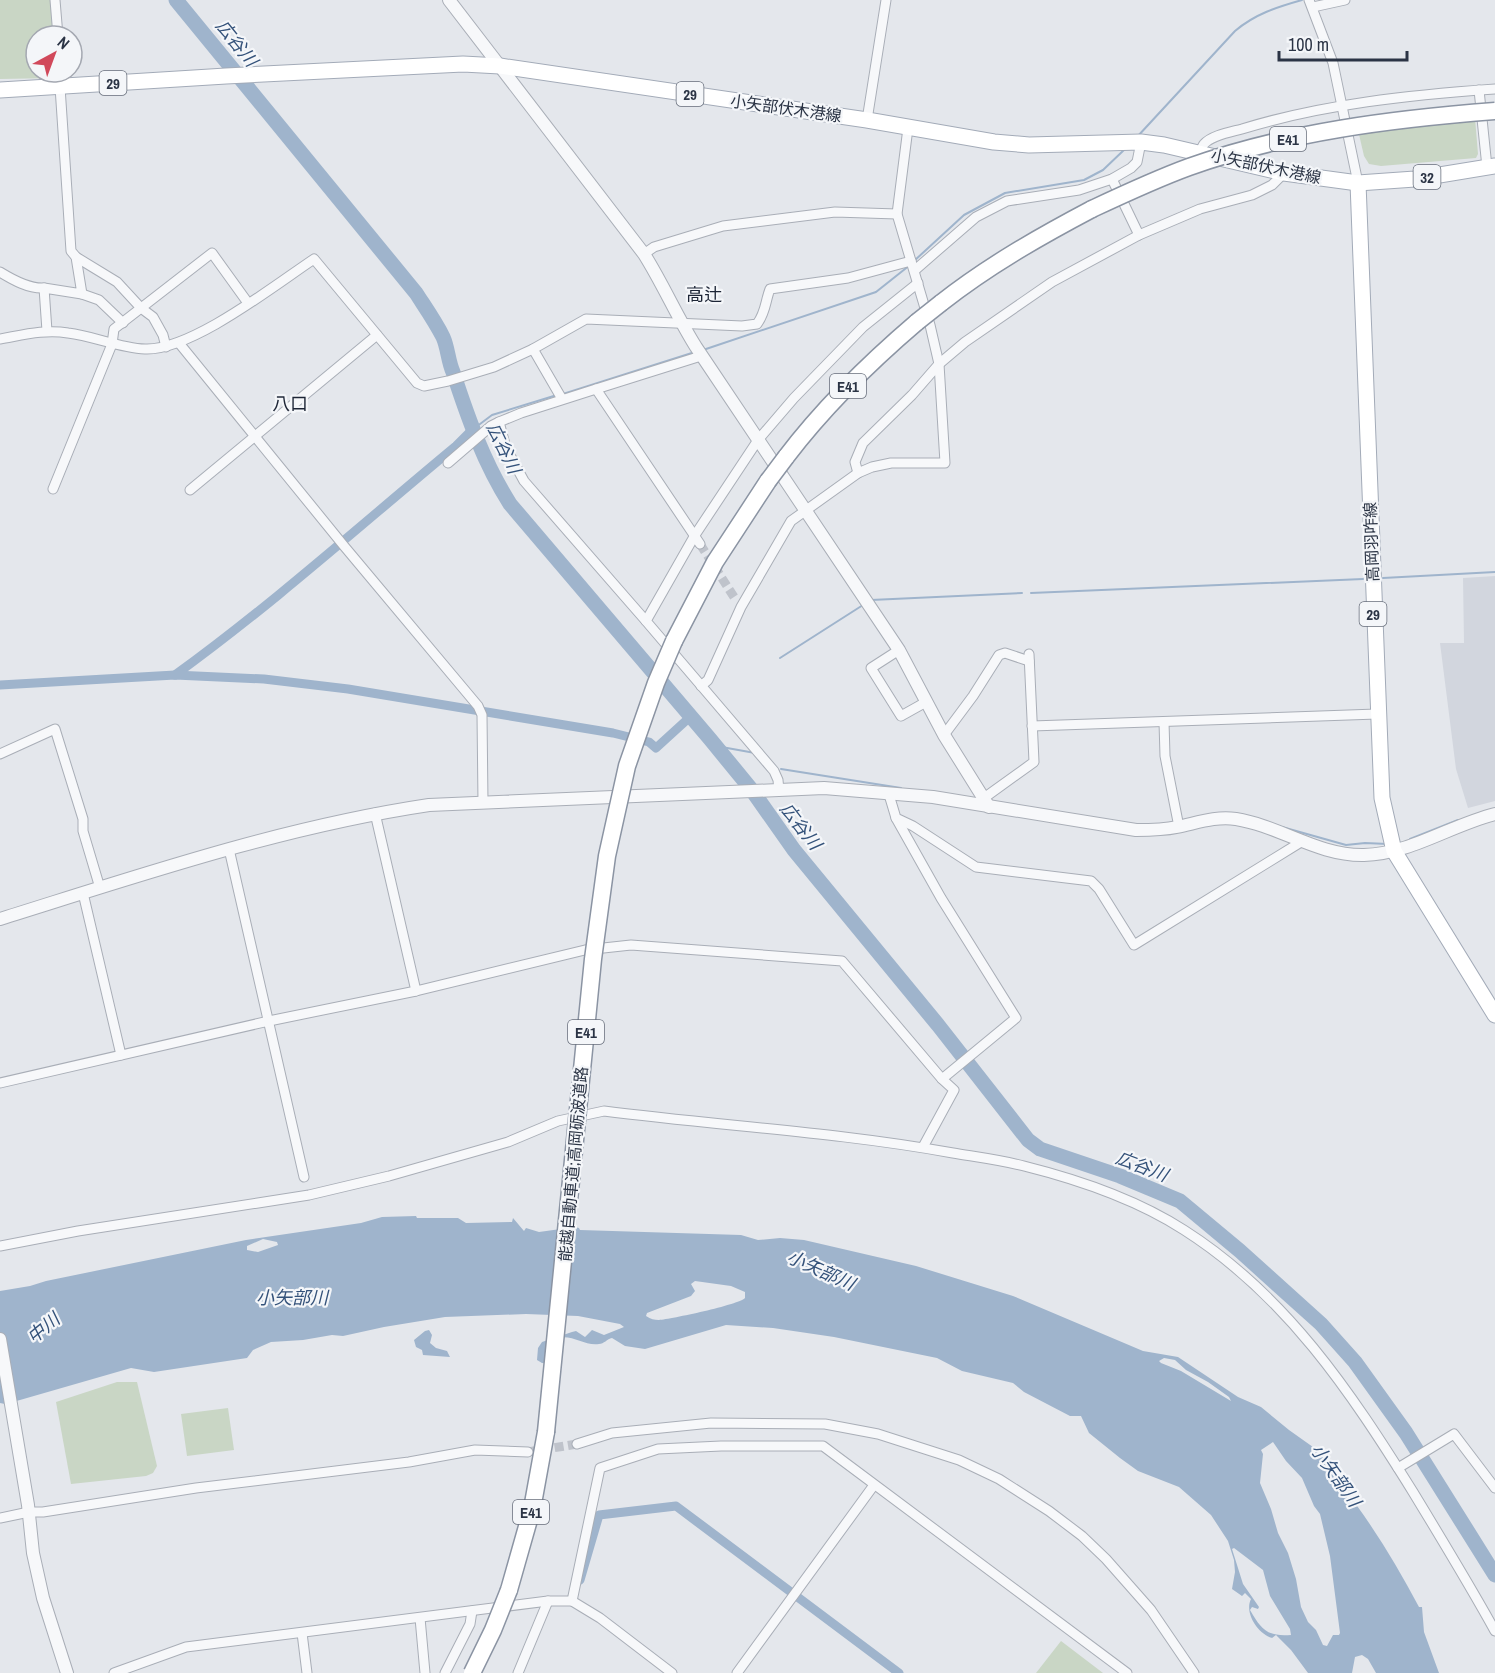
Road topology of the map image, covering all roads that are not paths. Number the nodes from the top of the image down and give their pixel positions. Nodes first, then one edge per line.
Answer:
1 (56, 0) edge
2 (450, 0) edge
3 (886, 0) edge
4 (1345, 0) edge
5 (1311, 3) edge
6 (57, 24) edge
7 (500, 66) junction
8 (84, 79) edge
9 (32, 84) edge
10 (59, 84) edge
11 (1495, 89) edge
12 (0, 90) edge
13 (1479, 90) junction
14 (1342, 106) junction
15 (1495, 111) edge
16 (867, 120) junction
17 (908, 128) junction
18 (1135, 142) junction
19 (1200, 152) junction
20 (1491, 167) edge
21 (1284, 172) junction
22 (1112, 179) junction
23 (1358, 183) junction
24 (897, 214) junction
25 (1139, 235) junction
26 (644, 254) junction
27 (76, 257) junction
28 (912, 265) junction
29 (0, 272) edge
30 (918, 283) junction
31 (45, 288) junction
32 (82, 294) junction
33 (248, 303) junction
34 (141, 308) junction
35 (123, 323) junction
36 (681, 324) junction
37 (48, 331) junction
38 (377, 335) junction
39 (0, 339) edge
40 (179, 343) junction
41 (112, 344) junction
42 (166, 347) junction
43 (533, 350) junction
44 (699, 351) junction
45 (939, 364) junction
46 (596, 389) junction
47 (560, 395) junction
48 (499, 422) junction
49 (256, 436) junction
50 (758, 441) junction
51 (448, 463) dead end
52 (858, 473) junction
53 (53, 489) dead end
54 (190, 490) dead end
55 (806, 510) junction
56 (698, 540) junction
57 (734, 597) tunnel mouth
58 (741, 607) junction
59 (646, 621) junction
60 (899, 650) junction
61 (701, 686) junction
62 (926, 702) junction
63 (1377, 714) junction
64 (1164, 722) junction
65 (1032, 726) junction
66 (944, 735) junction
67 (0, 754) edge
68 (774, 791) junction
69 (891, 793) junction
70 (483, 802) junction
71 (987, 802) junction
72 (375, 813) junction
73 (1495, 814) edge
74 (896, 818) junction
75 (1179, 822) junction
76 (1301, 842) junction
77 (229, 849) junction
78 (1394, 852) junction
79 (100, 888) junction
80 (83, 893) junction
81 (0, 919) edge
82 (416, 990) junction
83 (1495, 1015) edge
84 (269, 1022) junction
85 (121, 1056) junction
86 (942, 1079) junction
87 (0, 1083) edge
88 (923, 1147) junction
89 (304, 1178) dead end
90 (0, 1246) edge
91 (0, 1339) edge
92 (577, 1444) tunnel mouth
93 (528, 1452) tunnel mouth
94 (1398, 1468) junction
95 (874, 1485) junction
96 (1495, 1488) edge
97 (28, 1508) junction
98 (0, 1518) edge
99 (548, 1601) junction
100 (572, 1601) junction
101 (472, 1611) junction
102 (420, 1618) junction
103 (1495, 1631) edge
104 (302, 1633) junction
105 (68, 1673) edge
106 (114, 1673) edge
107 (307, 1673) edge
108 (425, 1673) edge
109 (445, 1673) edge
110 (472, 1673) edge
111 (518, 1673) edge
112 (672, 1673) edge
113 (737, 1673) edge
114 (1128, 1673) edge
115 (1194, 1673) edge

1 - 6 street
2 - 7 street
3 - 16 street
4 - 5 street
5 - 14 street
7 - 8 main road, 小矢部伏木港線 / 29
7 - 16 main road, 小矢部伏木港線 / 29
7 - 26 street
9 - 12 main road, 小矢部伏木港線 / 29
10 - 27 street
11 - 13 street
13 - 14 street
13 - 20 street
14 - 19 street
14 - 23 street
15 - 110 highway, 能越自動車道;高岡砺波道路 / E41, bridge
16 - 17 main road, 小矢部伏木港線 / 29
17 - 18 main road, 小矢部伏木港線 / 29
17 - 24 street
18 - 19 main road, 小矢部伏木港線 / 29
18 - 22 street
19 - 21 main road, 小矢部伏木港線 / 29
20 - 23 main road, 小矢部伏木港線 / 32
21 - 23 main road, 小矢部伏木港線 / 29
21 - 25 street
22 - 25 street
22 - 28 street
23 - 63 main road, 高岡羽咋線 / 29
24 - 26 street
24 - 28 street
25 - 45 street
26 - 36 street
27 - 32 street
27 - 34 street
28 - 30 street
28 - 36 street
29 - 31 street
30 - 45 street
30 - 50 street
31 - 32 street
31 - 37 street
32 - 35 street
33 - 34 street
33 - 38 street
33 - 40 street
34 - 35 street
34 - 42 street
35 - 41 street
36 - 43 street
36 - 44 street
37 - 39 street
37 - 41 street
38 - 43 street
38 - 49 street
40 - 42 street
40 - 49 street
41 - 42 street
41 - 53 street
43 - 47 street
44 - 46 street
44 - 50 street
45 - 52 street
45 - 52 street
46 - 47 street
46 - 56 street
47 - 48 street
48 - 51 street
48 - 59 street
49 - 54 street
49 - 70 street
50 - 55 street
50 - 56 street
52 - 55 street
55 - 58 street
55 - 60 street
56 - 59 street
57 - 58 street
58 - 61 street
59 - 61 street
60 - 62 street
60 - 62 street
61 - 68 street
62 - 66 street
63 - 64 street
63 - 78 main road, 高岡羽咋線 / 29
64 - 65 street
64 - 75 street
65 - 66 street
65 - 71 street
66 - 71 street
67 - 79 street
68 - 69 street
68 - 70 street
69 - 71 street
69 - 74 street
70 - 72 street
71 - 75 street
72 - 77 street
72 - 82 street
73 - 78 street
74 - 76 street
74 - 86 street
75 - 76 street
76 - 78 street
77 - 79 street
77 - 84 street
78 - 83 main road, 高岡羽咋線 / 29
79 - 80 street
80 - 81 street
80 - 85 street
82 - 84 street
82 - 86 street
84 - 85 street
84 - 89 street
85 - 87 street
86 - 88 street
88 - 90 street
88 - 94 street
91 - 97 street
92 - 115 street
93 - 97 street
94 - 96 street
94 - 103 street
95 - 100 street
95 - 113 street
95 - 114 street
97 - 98 street
97 - 105 street
99 - 100 street
99 - 101 street
99 - 111 street
100 - 112 street
101 - 102 street
101 - 109 street
102 - 104 street
102 - 108 street
104 - 106 street
104 - 107 street

